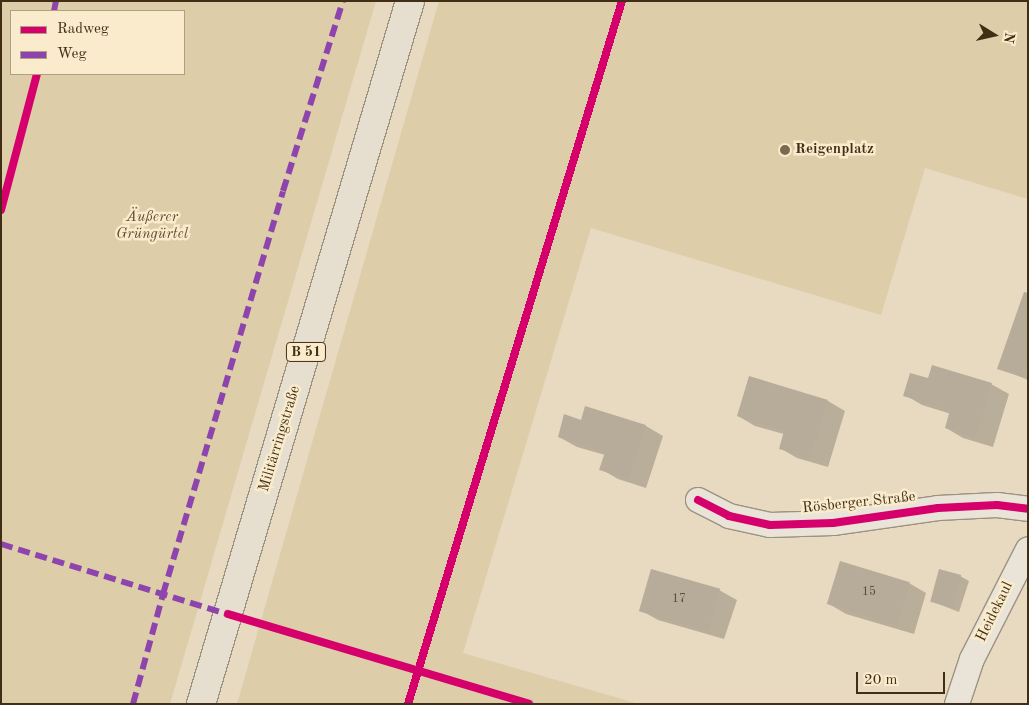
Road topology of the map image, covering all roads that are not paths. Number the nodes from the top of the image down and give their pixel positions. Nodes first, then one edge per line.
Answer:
1 (410, 1) edge
2 (698, 500) dead end
3 (1028, 509) edge
4 (1028, 549) edge
5 (201, 704) edge
6 (956, 704) edge

1 - 5 main road, Militärringstraße / B 51
2 - 3 street, Rösberger Straße
4 - 6 street, Heidekaul

